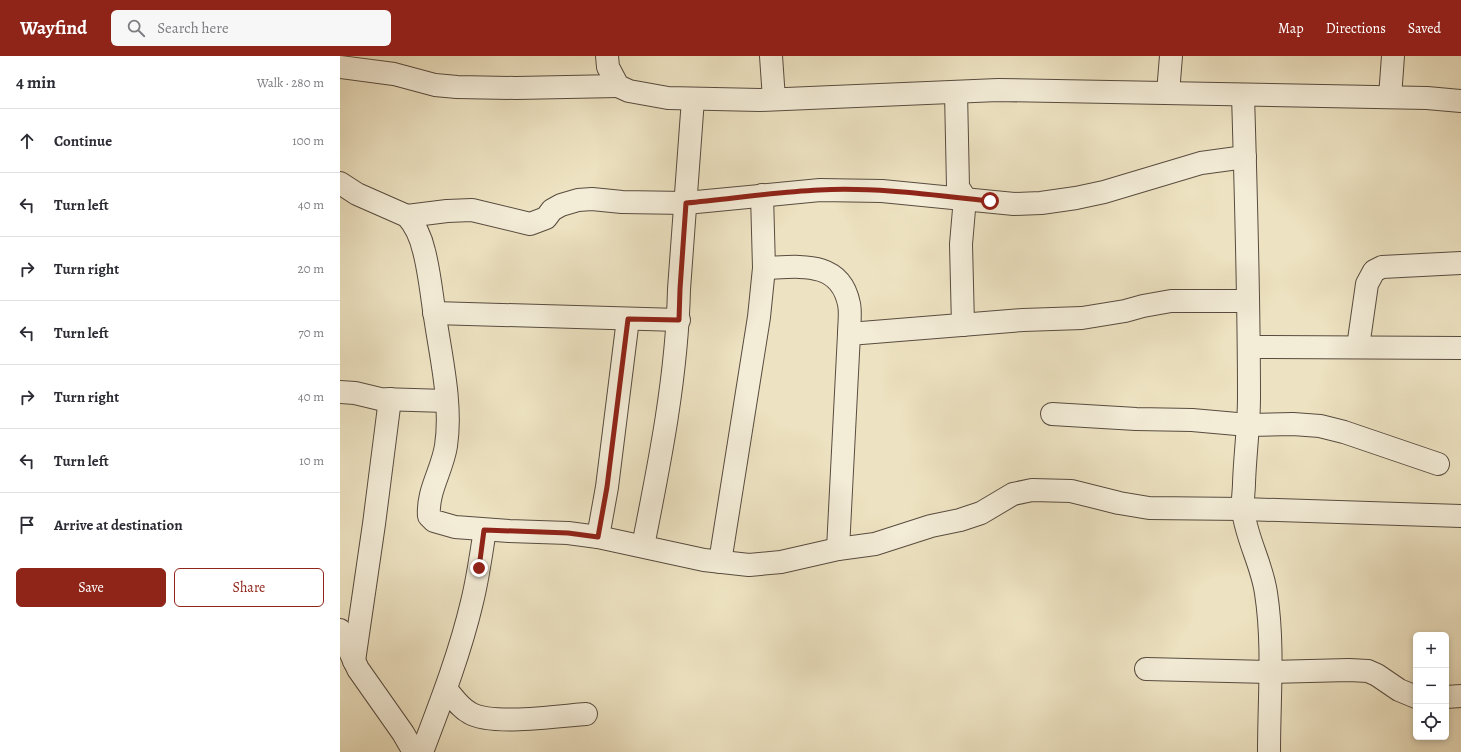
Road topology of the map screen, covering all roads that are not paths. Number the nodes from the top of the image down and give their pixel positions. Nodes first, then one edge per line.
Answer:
1 (607, 56) edge
2 (771, 56) edge
3 (1171, 56) edge
4 (1393, 56) edge
5 (340, 67) edge
6 (618, 86) junction
7 (956, 92) junction
8 (1168, 93) junction
9 (1243, 95) junction
10 (1390, 97) junction
11 (693, 99) junction
12 (774, 99) junction
13 (1461, 101) edge
14 (1245, 157) junction
15 (340, 183) edge
16 (762, 195) junction
17 (965, 198) junction
18 (686, 203) junction
19 (407, 216) junction
20 (1461, 263) edge
21 (764, 268) junction
22 (1248, 301) junction
23 (434, 313) junction
24 (628, 319) junction
25 (679, 320) junction
26 (963, 326) junction
27 (849, 334) junction
28 (1249, 347) junction
29 (1358, 347) junction
30 (1461, 348) edge
31 (340, 392) edge
32 (390, 399) junction
33 (446, 401) junction
34 (1052, 414) dead end
35 (1248, 425) junction
36 (1438, 464) dead end
37 (1243, 509) junction
38 (1461, 516) edge
39 (484, 530) junction
40 (598, 537) junction
41 (643, 546) junction
42 (838, 549) junction
43 (720, 562) junction
44 (340, 630) edge
45 (354, 661) junction
46 (1146, 669) dead end
47 (1269, 672) junction
48 (446, 690) junction
49 (1413, 696) edge
50 (1461, 696) edge
51 (1449, 697) edge
52 (586, 714) dead end
53 (414, 752) edge
54 (422, 752) edge
55 (1268, 752) edge

1 - 6 street
2 - 12 street
3 - 8 street
4 - 10 street
5 - 6 street
6 - 11 street
7 - 8 street
7 - 12 street
7 - 17 street
8 - 9 street
9 - 10 street
9 - 14 street
10 - 13 street
11 - 12 street
11 - 18 street
14 - 17 street
14 - 22 street
15 - 19 street
16 - 17 street
16 - 18 street
16 - 21 street
17 - 26 street
18 - 19 street
18 - 25 street
19 - 23 street
20 - 29 street
21 - 27 street
21 - 43 street
22 - 26 street
22 - 28 street
23 - 24 street
23 - 33 street
24 - 25 street
24 - 40 street
25 - 41 street
26 - 27 street
27 - 42 street
28 - 29 street
28 - 35 street
29 - 30 street
31 - 32 street
32 - 33 street
32 - 45 street
33 - 39 street
34 - 35 street
35 - 36 street
35 - 37 street
37 - 38 street
37 - 42 street
37 - 47 street
39 - 40 street
39 - 48 street
40 - 41 street
41 - 43 street
42 - 43 street
44 - 45 street
45 - 53 street
46 - 47 street
47 - 49 street
47 - 55 street
48 - 52 street
48 - 54 street
50 - 51 street

